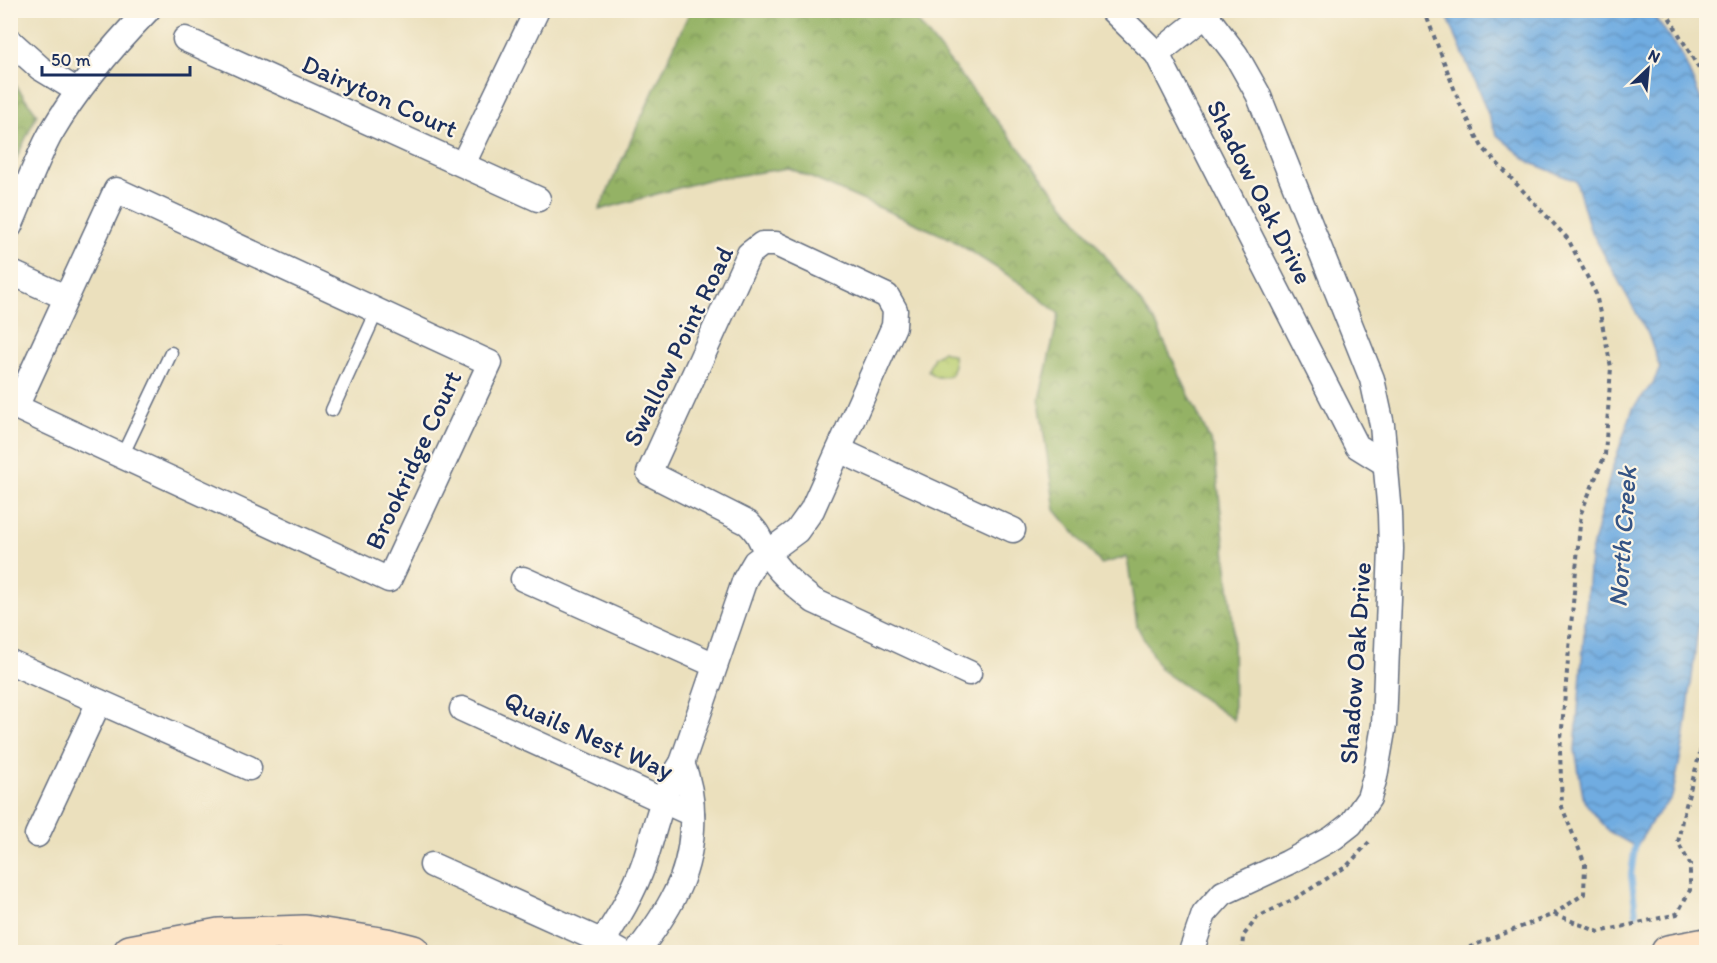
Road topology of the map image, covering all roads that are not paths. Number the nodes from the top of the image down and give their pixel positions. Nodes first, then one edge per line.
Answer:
1 (148, 10) edge
2 (537, 10) edge
3 (1112, 10) edge
4 (1204, 13) edge
5 (184, 39) dead end
6 (10, 41) edge
7 (1157, 54) junction
8 (78, 91) junction
9 (463, 164) junction
10 (538, 199) dead end
11 (10, 226) edge
12 (10, 272) edge
13 (65, 297) junction
14 (377, 311) junction
15 (171, 353) dead end
16 (332, 410) dead end
17 (839, 450) junction
18 (122, 456) junction
19 (1386, 464) junction
20 (1013, 530) dead end
21 (767, 552) junction
22 (523, 579) dead end
23 (10, 662) edge
24 (715, 665) junction
25 (969, 673) dead end
26 (99, 702) junction
27 (462, 709) dead end
28 (682, 763) junction
29 (249, 768) dead end
30 (664, 800) junction
31 (692, 814) junction
32 (37, 835) dead end
33 (432, 865) dead end
34 (1707, 945) edge
35 (606, 949) edge
36 (130, 952) edge
37 (413, 952) edge
38 (637, 952) edge
39 (1191, 952) edge
40 (1668, 952) edge

1 - 8 street
2 - 9 street, Dairyton Court
3 - 7 street, Shadow Oak Drive
4 - 7 street
4 - 19 street, Shadow Oak Drive
5 - 9 street, Dairyton Court
6 - 8 street
7 - 19 street, Shadow Oak Drive
8 - 11 street
9 - 10 street
12 - 13 street
13 - 14 street, Brookridge Court
13 - 18 street, Brookridge Court
14 - 16 lane
14 - 18 street, Brookridge Court
15 - 18 lane
17 - 20 street
17 - 21 street, Swallow Point Road
17 - 21 street, Swallow Point Road
19 - 39 street, Shadow Oak Drive
21 - 24 street, Swallow Point Road
21 - 25 street
22 - 24 street
23 - 26 street
24 - 28 street, Swallow Point Road
26 - 29 street
26 - 32 street
27 - 30 street, Quails Nest Way
28 - 30 street, Swallow Point Road
28 - 31 street
30 - 31 street, Quails Nest Way
30 - 35 street, Swallow Point Road
31 - 38 street
33 - 35 street
34 - 40 street
36 - 37 street

